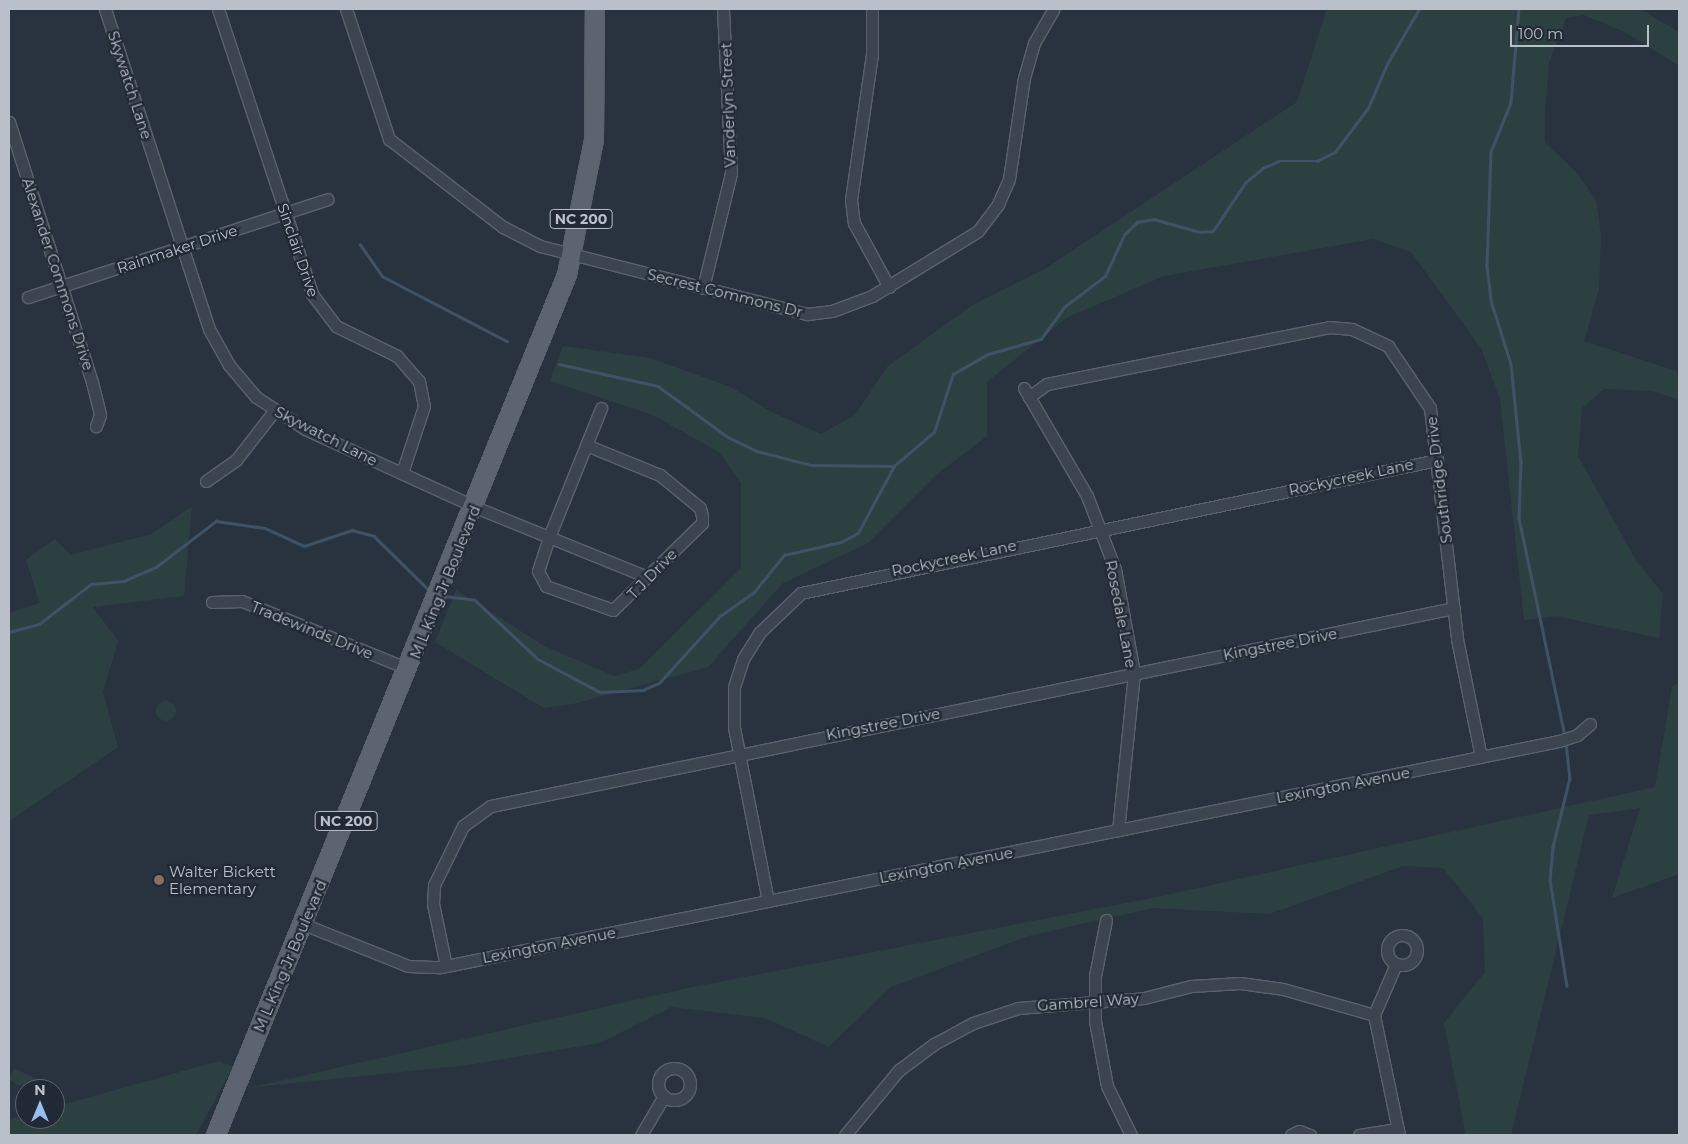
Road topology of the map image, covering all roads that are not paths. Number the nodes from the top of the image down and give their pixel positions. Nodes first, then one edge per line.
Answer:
1 (105, 9) edge
2 (218, 9) edge
3 (346, 9) edge
4 (595, 9) edge
5 (723, 9) edge
6 (872, 9) edge
7 (1054, 9) edge
8 (9, 122) edge
9 (327, 199) dead end
10 (285, 214) junction
11 (183, 248) junction
12 (573, 254) junction
13 (62, 285) junction
14 (889, 287) junction
15 (702, 288) junction
16 (28, 297) dead end
17 (1026, 392) joint
18 (601, 408) dead end
19 (274, 411) junction
20 (96, 426) dead end
21 (586, 445) junction
22 (1437, 460) junction
23 (402, 473) junction
24 (206, 481) dead end
25 (475, 507) junction
26 (1100, 528) junction
27 (549, 537) junction
28 (647, 578) junction
29 (212, 602) dead end
30 (1454, 608) junction
31 (409, 669) junction
32 (1134, 673) junction
33 (1590, 724) dead end
34 (739, 753) junction
35 (1481, 757) junction
36 (1118, 830) junction
37 (768, 901) junction
38 (1106, 920) dead end
39 (303, 924) junction
40 (1396, 964) dead end
41 (446, 966) junction
42 (1096, 1001) junction
43 (1374, 1015) junction
44 (664, 1096) dead end
45 (1399, 1132) edge
46 (216, 1135) edge
47 (641, 1135) edge
48 (844, 1135) edge
49 (1131, 1135) edge
50 (1291, 1135) edge
51 (1310, 1135) edge
52 (1359, 1135) edge

1 - 11 street, Skywatch Lane
2 - 10 street, Sinclair Drive
3 - 12 street, Secrest Commons Dr
4 - 12 main road, M L King Jr Boulevard / NC 200
5 - 15 street, Vanderlyn Street
6 - 14 street
7 - 14 street, Secrest Commons Dr
8 - 13 street, Alexander Commons Drive
9 - 10 street, Rainmaker Drive
10 - 11 street, Rainmaker Drive
10 - 23 street, Sinclair Drive
11 - 13 street, Rainmaker Drive
11 - 19 street, Skywatch Lane
12 - 15 street, Secrest Commons Dr
12 - 25 main road, M L King Jr Boulevard / NC 200
13 - 16 street, Rainmaker Drive
13 - 20 street, Alexander Commons Drive
14 - 15 street, Secrest Commons Dr
17 - 22 street, Southridge Drive
17 - 26 street, Rosedale Lane
18 - 21 street, T J Drive
19 - 23 street, Skywatch Lane
19 - 24 street
21 - 27 street, T J Drive
21 - 28 street, T J Drive
22 - 26 street, Rockycreek Lane
22 - 30 street, Southridge Drive
23 - 25 street, Skywatch Lane
25 - 27 street, Skywatch Lane
25 - 31 main road, M L King Jr Boulevard / NC 200
26 - 32 street, Rosedale Lane
26 - 34 street, Rockycreek Lane
27 - 28 street, Skywatch Lane
27 - 28 street, T J Drive
29 - 31 street, Tradewinds Drive
30 - 32 street, Kingstree Drive
30 - 35 street, Southridge Drive
31 - 39 main road, M L King Jr Boulevard / NC 200
32 - 34 street, Kingstree Drive
32 - 36 street, Rosedale Lane
33 - 35 street, Lexington Avenue
34 - 37 street, Rockycreek Lane
34 - 41 street, Kingstree Drive
35 - 36 street, Lexington Avenue
36 - 37 street, Lexington Avenue
37 - 41 street, Lexington Avenue
38 - 42 street
39 - 41 street, Lexington Avenue
39 - 46 main road, M L King Jr Boulevard / NC 200
40 - 43 street
42 - 43 street, Gambrel Way
42 - 48 street, Gambrel Way
42 - 49 street
43 - 45 street
44 - 47 street
45 - 52 street
50 - 51 street

